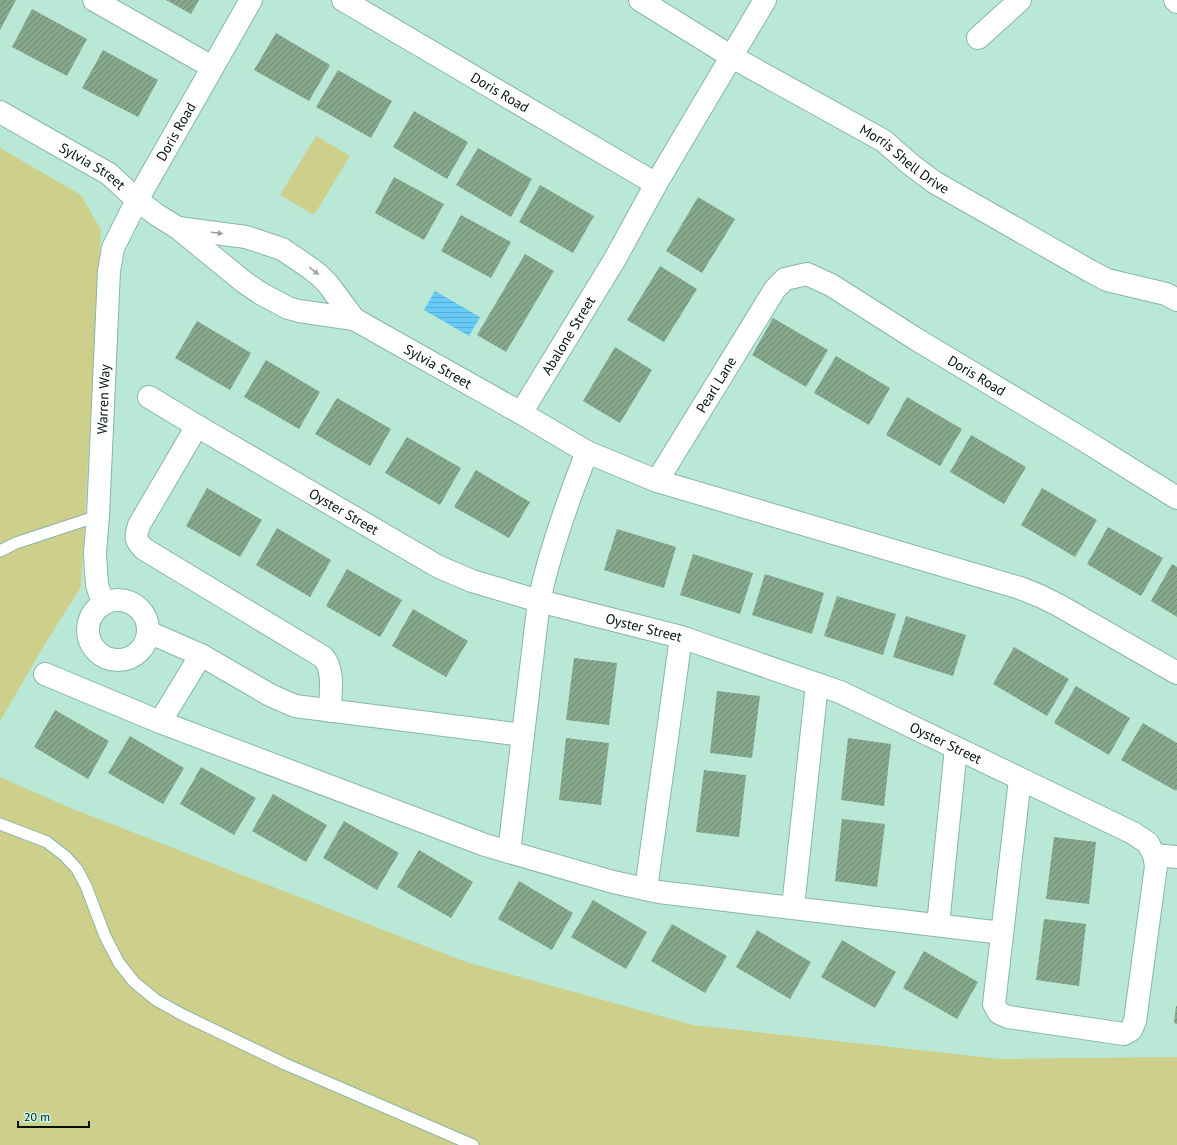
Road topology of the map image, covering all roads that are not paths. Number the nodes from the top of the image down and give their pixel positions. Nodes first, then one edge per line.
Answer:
1 (94, 0) edge
2 (250, 0) edge
3 (343, 0) edge
4 (640, 0) edge
5 (765, 0) edge
6 (1020, 0) edge
7 (978, 38) dead end
8 (732, 57) junction
9 (212, 68) junction
10 (0, 112) edge
11 (656, 184) junction
12 (137, 200) junction
13 (178, 228) junction
14 (775, 289) joint
15 (1177, 300) edge
16 (354, 319) junction
17 (149, 397) dead end
18 (521, 413) junction
19 (197, 426) junction
20 (587, 452) junction
21 (657, 480) junction
22 (1177, 498) edge
23 (98, 516) junction
24 (0, 551) edge
25 (539, 601) junction
26 (103, 604) junction
27 (148, 632) junction
28 (681, 638) junction
29 (201, 655) junction
30 (1177, 673) edge
31 (45, 674) dead end
32 (817, 684) junction
33 (330, 711) junction
34 (160, 722) junction
35 (523, 735) junction
36 (956, 748) junction
37 (1020, 779) junction
38 (0, 824) edge
39 (1151, 849) junction
40 (509, 852) junction
41 (1177, 857) edge
42 (646, 889) junction
43 (793, 907) junction
44 (938, 925) junction
45 (1002, 933) junction
46 (473, 1145) edge

1 - 9 street
2 - 9 street, Doris Road
3 - 11 street, Doris Road
4 - 8 street, Morris Shell Drive
5 - 8 street, Abalone Street
6 - 7 street
8 - 11 street, Abalone Street
8 - 15 street, Morris Shell Drive
9 - 12 street, Doris Road
10 - 12 street, Sylvia Street
11 - 18 street, Abalone Street
12 - 13 street, Sylvia Street
12 - 23 street, Warren Way
13 - 16 street, Sylvia Street
13 -> 16 street, Sylvia Street
14 - 21 street, Pearl Lane
14 - 22 street, Doris Road
16 - 18 street, Sylvia Street
17 - 19 street, Oyster Street
18 - 20 street
19 - 25 street, Oyster Street
19 - 33 street
20 - 21 street
20 - 25 street
21 - 30 street
23 - 24 lane
23 - 26 street, Warren Way
25 - 28 street, Oyster Street
25 - 35 street
26 - 27 street
26 - 27 street
27 - 29 street
28 - 32 street, Oyster Street
28 - 42 street
29 - 33 street
29 - 34 street
31 - 34 street
32 - 36 street, Oyster Street
32 - 43 street
33 - 35 street
34 - 40 street
35 - 40 street
36 - 37 street, Oyster Street
36 - 44 street
37 - 39 street, Oyster Street
37 - 45 street
38 - 46 lane
39 - 41 street, Oyster Street
39 - 45 street
40 - 42 street
42 - 43 street
43 - 44 street
44 - 45 street

